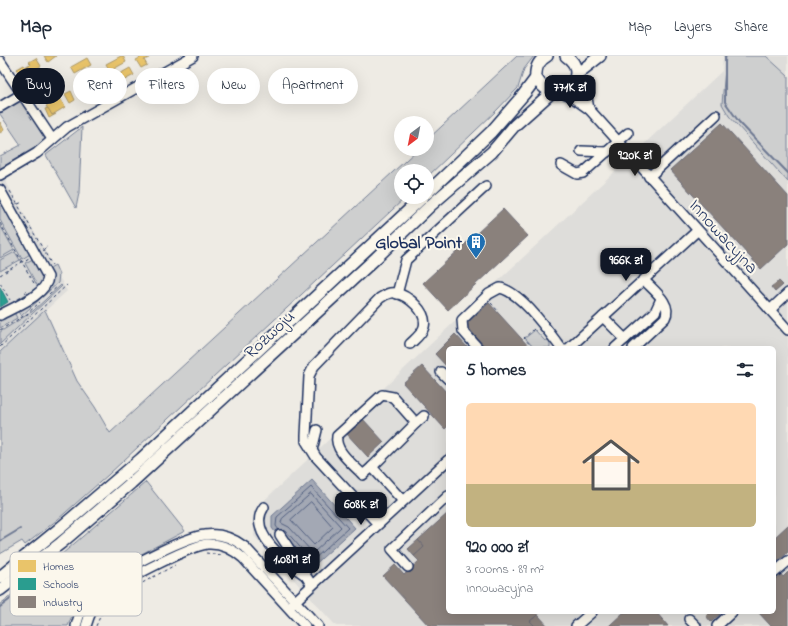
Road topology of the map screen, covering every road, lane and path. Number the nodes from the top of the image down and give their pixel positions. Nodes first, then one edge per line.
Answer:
1 (193, 56) edge
2 (547, 56) edge
3 (566, 56) edge
4 (600, 56) edge
5 (0, 61) edge
6 (576, 77) junction
7 (536, 78) junction
8 (12, 79) edge
9 (556, 92) junction
10 (12, 100) edge
11 (29, 104) edge
12 (0, 107) edge
13 (589, 109) junction
14 (716, 116) dead end
15 (628, 133) dead end
16 (52, 139) junction
17 (617, 142) junction
18 (581, 150) dead end
19 (607, 152) junction
20 (561, 165) dead end
21 (0, 175) edge
22 (649, 177) junction
23 (434, 186) edge
24 (486, 186) dead end
25 (4, 189) edge
26 (23, 202) dead end
27 (18, 204) junction
28 (415, 204) edge
29 (0, 223) edge
30 (697, 231) junction
31 (48, 246) dead end
32 (39, 251) junction
33 (22, 262) junction
34 (52, 265) dead end
35 (0, 274) edge
36 (644, 280) junction
37 (67, 285) dead end
38 (58, 286) dead end
39 (36, 287) dead end
40 (28, 289) dead end
41 (32, 290) dead end
42 (26, 293) junction
43 (788, 293) edge
44 (397, 294) junction
45 (48, 295) dead end
46 (21, 296) dead end
47 (486, 298) junction
48 (661, 299) junction
49 (42, 300) dead end
50 (770, 310) junction
51 (498, 311) dead end
52 (0, 315) edge
53 (603, 317) junction
54 (534, 329) dead end
55 (0, 330) edge
56 (788, 330) edge
57 (625, 339) junction
58 (410, 344) dead end
59 (476, 346) edge
60 (531, 346) edge
61 (559, 346) edge
62 (571, 346) edge
63 (617, 346) edge
64 (635, 346) edge
65 (0, 347) edge
66 (424, 416) dead end
67 (416, 423) junction
68 (317, 430) dead end
69 (312, 450) junction
70 (446, 462) edge
71 (372, 467) junction
72 (446, 498) edge
73 (403, 501) junction
74 (264, 508) dead end
75 (378, 524) junction
76 (280, 535) dead end
77 (30, 552) edge
78 (49, 552) edge
79 (200, 554) dead end
80 (226, 556) dead end
81 (788, 561) edge
82 (142, 562) edge
83 (180, 562) dead end
84 (408, 567) dead end
85 (10, 569) edge
86 (776, 572) edge
87 (142, 573) edge
88 (305, 575) junction
89 (0, 577) edge
90 (10, 582) edge
91 (142, 583) edge
92 (312, 585) junction
93 (0, 590) edge
94 (295, 601) junction
95 (288, 608) junction
96 (590, 614) edge
97 (730, 614) edge
98 (79, 616) edge
99 (90, 616) edge
100 (100, 616) edge
101 (76, 626) edge
102 (86, 626) edge
103 (96, 626) edge
104 (305, 626) edge
105 (318, 626) edge
106 (576, 626) edge
107 (717, 626) edge

1 - 16 street
2 - 7 main road
3 - 6 main road
4 - 6 main road
5 - 8 street
6 - 9 main road, Rozwoju
6 - 13 street, Innowacyjna
7 - 9 main road
7 - 23 main road
9 - 13 street, Innowacyjna
9 - 78 main road, Rozwoju
10 - 12 street
11 - 16 street
13 - 17 street, Innowacyjna
14 - 22 street
15 - 17 street
16 - 21 street
17 - 19 street
17 - 22 street, Innowacyjna
18 - 19 street
19 - 20 street
22 - 30 street, Innowacyjna
24 - 44 street
25 - 27 path
25 - 32 street
26 - 27 path
27 - 32 path
28 - 77 main road, Rozwoju
29 - 33 path
30 - 36 street
30 - 50 street, Innowacyjna
31 - 32 path
32 - 33 path
32 - 34 path
32 - 52 street
33 - 35 path
33 - 39 path
36 - 48 street
36 - 53 street
37 - 65 path
38 - 45 path
40 - 42 path
41 - 42 path
42 - 46 path
43 - 50 street
44 - 58 street
44 - 69 street
47 - 51 path
47 - 59 street
47 - 61 street
48 - 57 street
48 - 64 street
49 - 55 path
50 - 56 street, Innowacyjna
53 - 57 street
53 - 62 street
54 - 60 path
57 - 63 street
66 - 67 street
67 - 71 street
67 - 71 street
68 - 69 street
69 - 75 street
70 - 73 street
71 - 73 street
72 - 84 street
73 - 75 street
74 - 88 street
75 - 92 street
76 - 88 street
79 - 80 path
81 - 86 street
82 - 94 street
83 - 91 path
85 - 89 main road, Rozwoju
87 - 95 street
88 - 92 street
90 - 93 main road, Rozwoju
92 - 94 street
94 - 95 street
94 - 105 street
95 - 104 street
96 - 106 street
97 - 107 street
98 - 101 street
99 - 102 street
100 - 103 path

